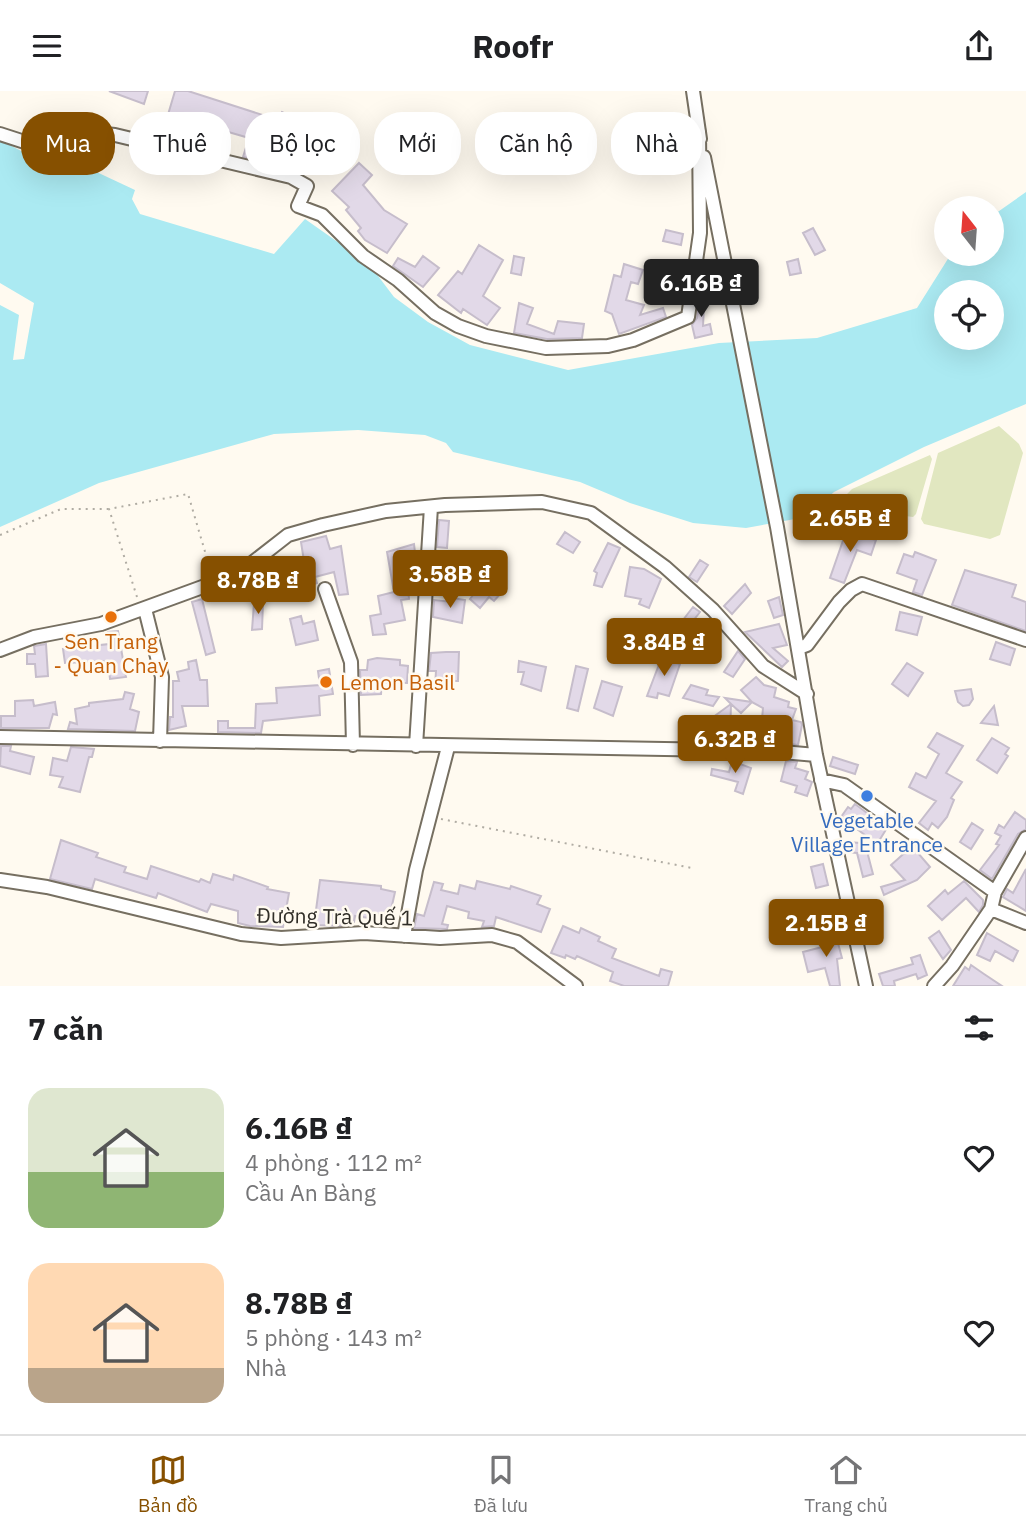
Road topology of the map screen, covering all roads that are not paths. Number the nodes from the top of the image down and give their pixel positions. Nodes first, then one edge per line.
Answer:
1 (693, 91) edge
2 (696, 112) edge
3 (0, 134) edge
4 (702, 147) edge
5 (699, 175) edge
6 (431, 506) junction
7 (325, 589) dead end
8 (143, 610) junction
9 (1026, 640) edge
10 (799, 648) junction
11 (0, 650) edge
12 (807, 694) junction
13 (0, 737) edge
14 (160, 741) junction
15 (353, 745) junction
16 (416, 746) junction
17 (448, 747) junction
18 (816, 755) junction
19 (821, 780) junction
20 (1026, 838) edge
21 (0, 880) edge
22 (995, 892) junction
23 (991, 909) junction
24 (1026, 923) edge
25 (404, 936) junction
26 (576, 986) edge
27 (866, 986) edge
28 (934, 986) edge

1 - 2 street
3 - 5 street
4 - 10 street
6 - 8 street
6 - 12 street
6 - 16 street
7 - 15 street
8 - 11 street
8 - 14 street
9 - 10 street
10 - 12 street
12 - 18 street
13 - 14 street
14 - 15 street
15 - 16 street
16 - 17 street
17 - 18 street
17 - 25 street
18 - 19 street
19 - 22 street
19 - 27 street
20 - 22 street
21 - 25 street, Đường Trà Quế 1
22 - 23 street
23 - 24 street
23 - 28 street
25 - 26 street, Đường Trà Quế 1

